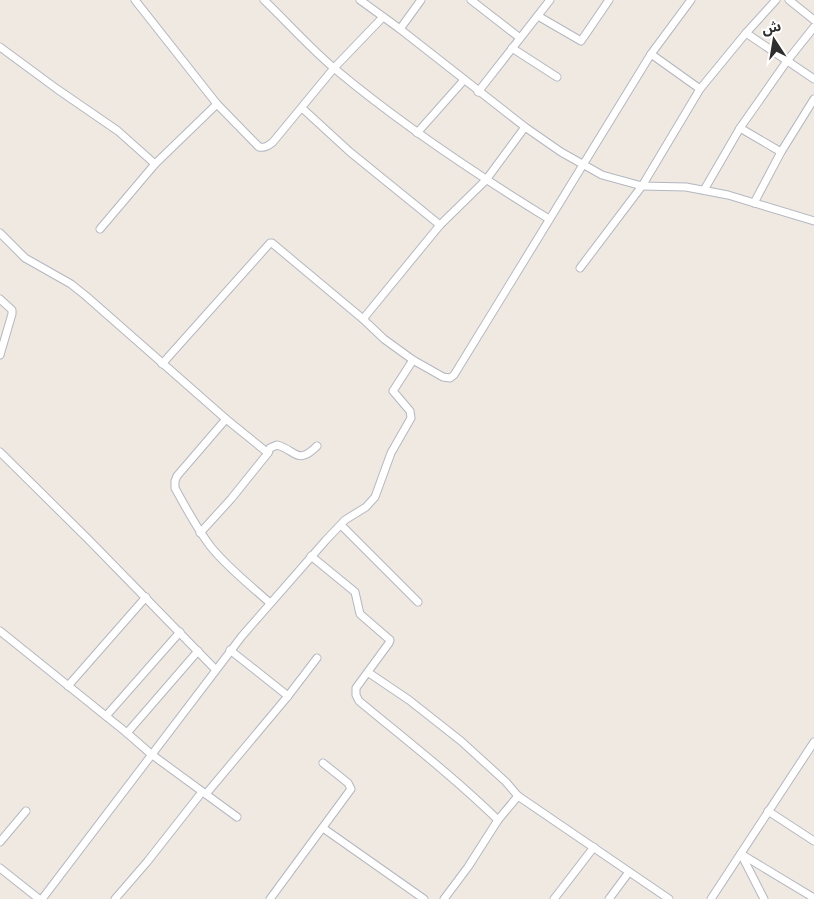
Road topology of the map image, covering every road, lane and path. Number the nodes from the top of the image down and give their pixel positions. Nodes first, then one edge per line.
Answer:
1 (135, 0) edge
2 (264, 0) edge
3 (360, 0) edge
4 (421, 0) edge
5 (471, 0) edge
6 (550, 0) edge
7 (609, 0) edge
8 (691, 0) edge
9 (776, 0) edge
10 (788, 0) edge
11 (538, 16) junction
12 (383, 17) junction
13 (814, 20) edge
14 (814, 27) edge
15 (400, 29) junction
16 (746, 33) junction
17 (520, 38) junction
18 (0, 47) edge
19 (512, 48) junction
20 (651, 54) junction
21 (787, 61) junction
22 (334, 68) junction
23 (557, 76) dead end
24 (814, 79) edge
25 (464, 80) junction
26 (700, 89) junction
27 (478, 92) junction
28 (814, 99) edge
29 (216, 104) junction
30 (302, 108) junction
31 (525, 127) junction
32 (740, 128) junction
33 (417, 133) junction
34 (781, 152) junction
35 (155, 164) junction
36 (582, 164) junction
37 (486, 180) junction
38 (642, 186) junction
39 (704, 190) junction
40 (754, 203) junction
41 (549, 219) junction
42 (814, 221) edge
43 (440, 225) junction
44 (100, 229) dead end
45 (0, 233) edge
46 (580, 268) dead end
47 (0, 299) edge
48 (363, 319) junction
49 (0, 355) edge
50 (413, 360) junction
51 (162, 364) junction
52 (226, 419) junction
53 (318, 446) dead end
54 (0, 452) edge
55 (268, 453) junction
56 (341, 525) junction
57 (200, 533) junction
58 (311, 556) junction
59 (146, 597) junction
60 (418, 602) dead end
61 (270, 603) junction
62 (180, 632) junction
63 (1, 634) edge
64 (230, 650) junction
65 (198, 651) junction
66 (317, 658) dead end
67 (215, 670) junction
68 (368, 673) junction
69 (68, 686) junction
70 (288, 696) junction
71 (106, 716) junction
72 (127, 732) junction
73 (814, 742) edge
74 (151, 754) junction
75 (322, 762) dead end
76 (204, 793) junction
77 (518, 796) junction
78 (26, 811) dead end
79 (768, 811) junction
80 (237, 817) dead end
81 (498, 820) junction
82 (323, 828) junction
83 (813, 837) edge
84 (0, 842) edge
85 (594, 848) junction
86 (741, 854) junction
87 (0, 868) edge
88 (629, 872) junction
89 (814, 898) edge
90 (40, 899) edge
91 (114, 899) edge
92 (270, 899) edge
93 (424, 899) edge
94 (444, 899) edge
95 (554, 899) edge
96 (609, 899) edge
97 (669, 899) edge
98 (711, 899) edge
99 (764, 899) edge

1 - 29 street
2 - 22 street
3 - 12 street
4 - 15 street
5 - 17 street
6 - 11 street
7 - 11 street
8 - 20 street
9 - 16 street
10 - 13 street
11 - 17 street
12 - 15 street
12 - 22 street
14 - 21 street
15 - 25 street
16 - 21 street
16 - 26 street
17 - 19 street
18 - 35 street
19 - 23 street
19 - 27 street
20 - 26 street
20 - 36 street
21 - 24 street
21 - 32 street
22 - 30 street
22 - 33 street
25 - 27 street
25 - 33 street
26 - 38 street
27 - 31 street
28 - 34 street
29 - 30 street
29 - 35 street
30 - 43 street
31 - 36 street
31 - 37 street
32 - 34 street
32 - 39 street
33 - 37 street
34 - 40 street
35 - 44 street
36 - 38 street
36 - 41 street
37 - 41 street
37 - 43 street
38 - 39 street
38 - 46 street
39 - 40 street
40 - 42 street
41 - 50 street
43 - 48 street
45 - 51 street
47 - 49 street
48 - 50 street
48 - 51 street
50 - 56 street
51 - 52 street
52 - 55 street
52 - 57 street
53 - 55 street
54 - 59 street
55 - 57 street
56 - 58 street
56 - 60 street
57 - 61 street
58 - 61 street
58 - 68 street
59 - 62 street
59 - 69 street
61 - 64 street
62 - 65 street
62 - 71 street
63 - 69 street
64 - 67 street
64 - 70 street
65 - 67 street
65 - 72 street
66 - 70 street
67 - 74 street
68 - 77 street
68 - 81 street
69 - 71 street
70 - 76 street
71 - 72 street
72 - 74 street
73 - 79 street
74 - 76 street
74 - 90 street
75 - 82 street
76 - 80 street
76 - 91 street
77 - 81 street
77 - 85 street
78 - 84 street
79 - 83 street
79 - 86 street
81 - 94 street
82 - 92 street
82 - 93 street
85 - 88 street
85 - 95 street
86 - 89 street
86 - 98 street
86 - 99 street
87 - 90 street
88 - 96 street
88 - 97 street

